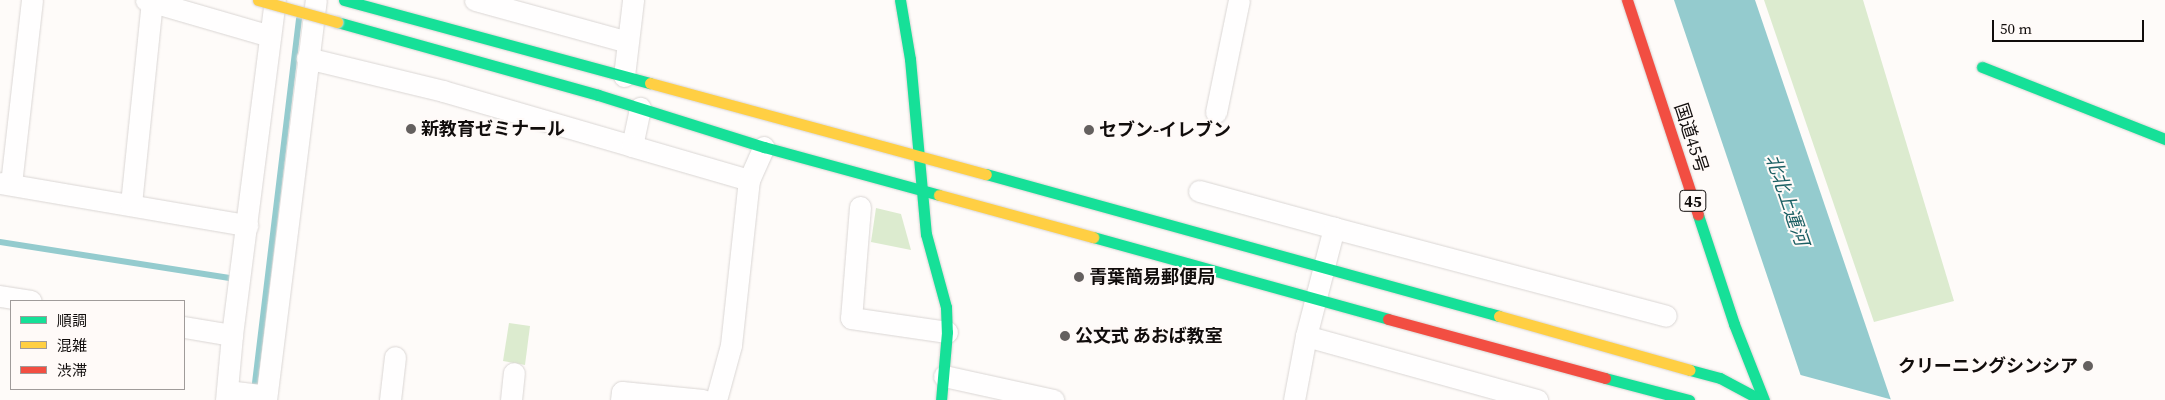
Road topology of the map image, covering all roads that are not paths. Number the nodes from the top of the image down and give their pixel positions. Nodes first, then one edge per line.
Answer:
1 (32, 0) edge
2 (258, 0) edge
3 (275, 0) edge
4 (316, 0) edge
5 (344, 0) edge
6 (475, 0) edge
7 (633, 0) edge
8 (900, 0) edge
9 (1239, 0) edge
10 (1627, 0) edge
11 (149, 1) edge
12 (270, 36) junction
13 (627, 42) junction
14 (308, 58) junction
15 (1982, 67) dead end
16 (624, 76) junction
17 (640, 108) junction
18 (1216, 112) dead end
19 (2165, 139) edge
20 (632, 146) junction
21 (764, 147) junction
22 (918, 156) junction
23 (749, 180) junction
24 (5, 183) edge
25 (921, 190) junction
26 (1199, 191) dead end
27 (131, 204) junction
28 (860, 207) dead end
29 (247, 225) junction
30 (1334, 228) junction
31 (1324, 266) junction
32 (0, 296) edge
33 (1315, 296) junction
34 (25, 300) edge
35 (1666, 316) dead end
36 (185, 327) edge
37 (947, 332) junction
38 (232, 335) junction
39 (1306, 336) junction
40 (395, 357) dead end
41 (514, 374) dead end
42 (944, 376) junction
43 (231, 395) edge
44 (266, 397) edge
45 (390, 400) edge
46 (511, 400) edge
47 (621, 400) edge
48 (702, 400) edge
49 (716, 400) edge
50 (941, 400) edge
51 (1054, 400) edge
52 (1294, 400) edge
53 (1537, 400) edge
54 (1689, 400) edge
55 (1762, 400) edge

1 - 24 street
2 - 17 main road, bridge
3 - 12 street
4 - 14 street
5 - 16 main road
6 - 13 street
7 - 13 street
8 - 22 main road
9 - 18 street
10 - 55 main road, 国道45号 / 45
11 - 12 street
11 - 27 street
12 - 29 street
13 - 16 street
14 - 20 street
14 - 44 street
15 - 19 main road
16 - 22 main road
17 - 20 street
17 - 21 main road
20 - 23 street
21 - 23 street
21 - 25 main road
22 - 25 main road
22 - 31 main road
23 - 49 street
24 - 27 street
25 - 33 main road
25 - 37 main road
26 - 30 street
27 - 29 street
28 - 37 street
29 - 38 street
30 - 31 street
30 - 35 street
31 - 33 street
31 - 55 main road
32 - 34 street
33 - 39 street
33 - 54 main road
36 - 38 street
37 - 42 main road
38 - 43 street
39 - 52 street
39 - 53 street
40 - 45 street
41 - 46 street
42 - 50 main road
42 - 51 street
43 - 44 street
47 - 48 street

